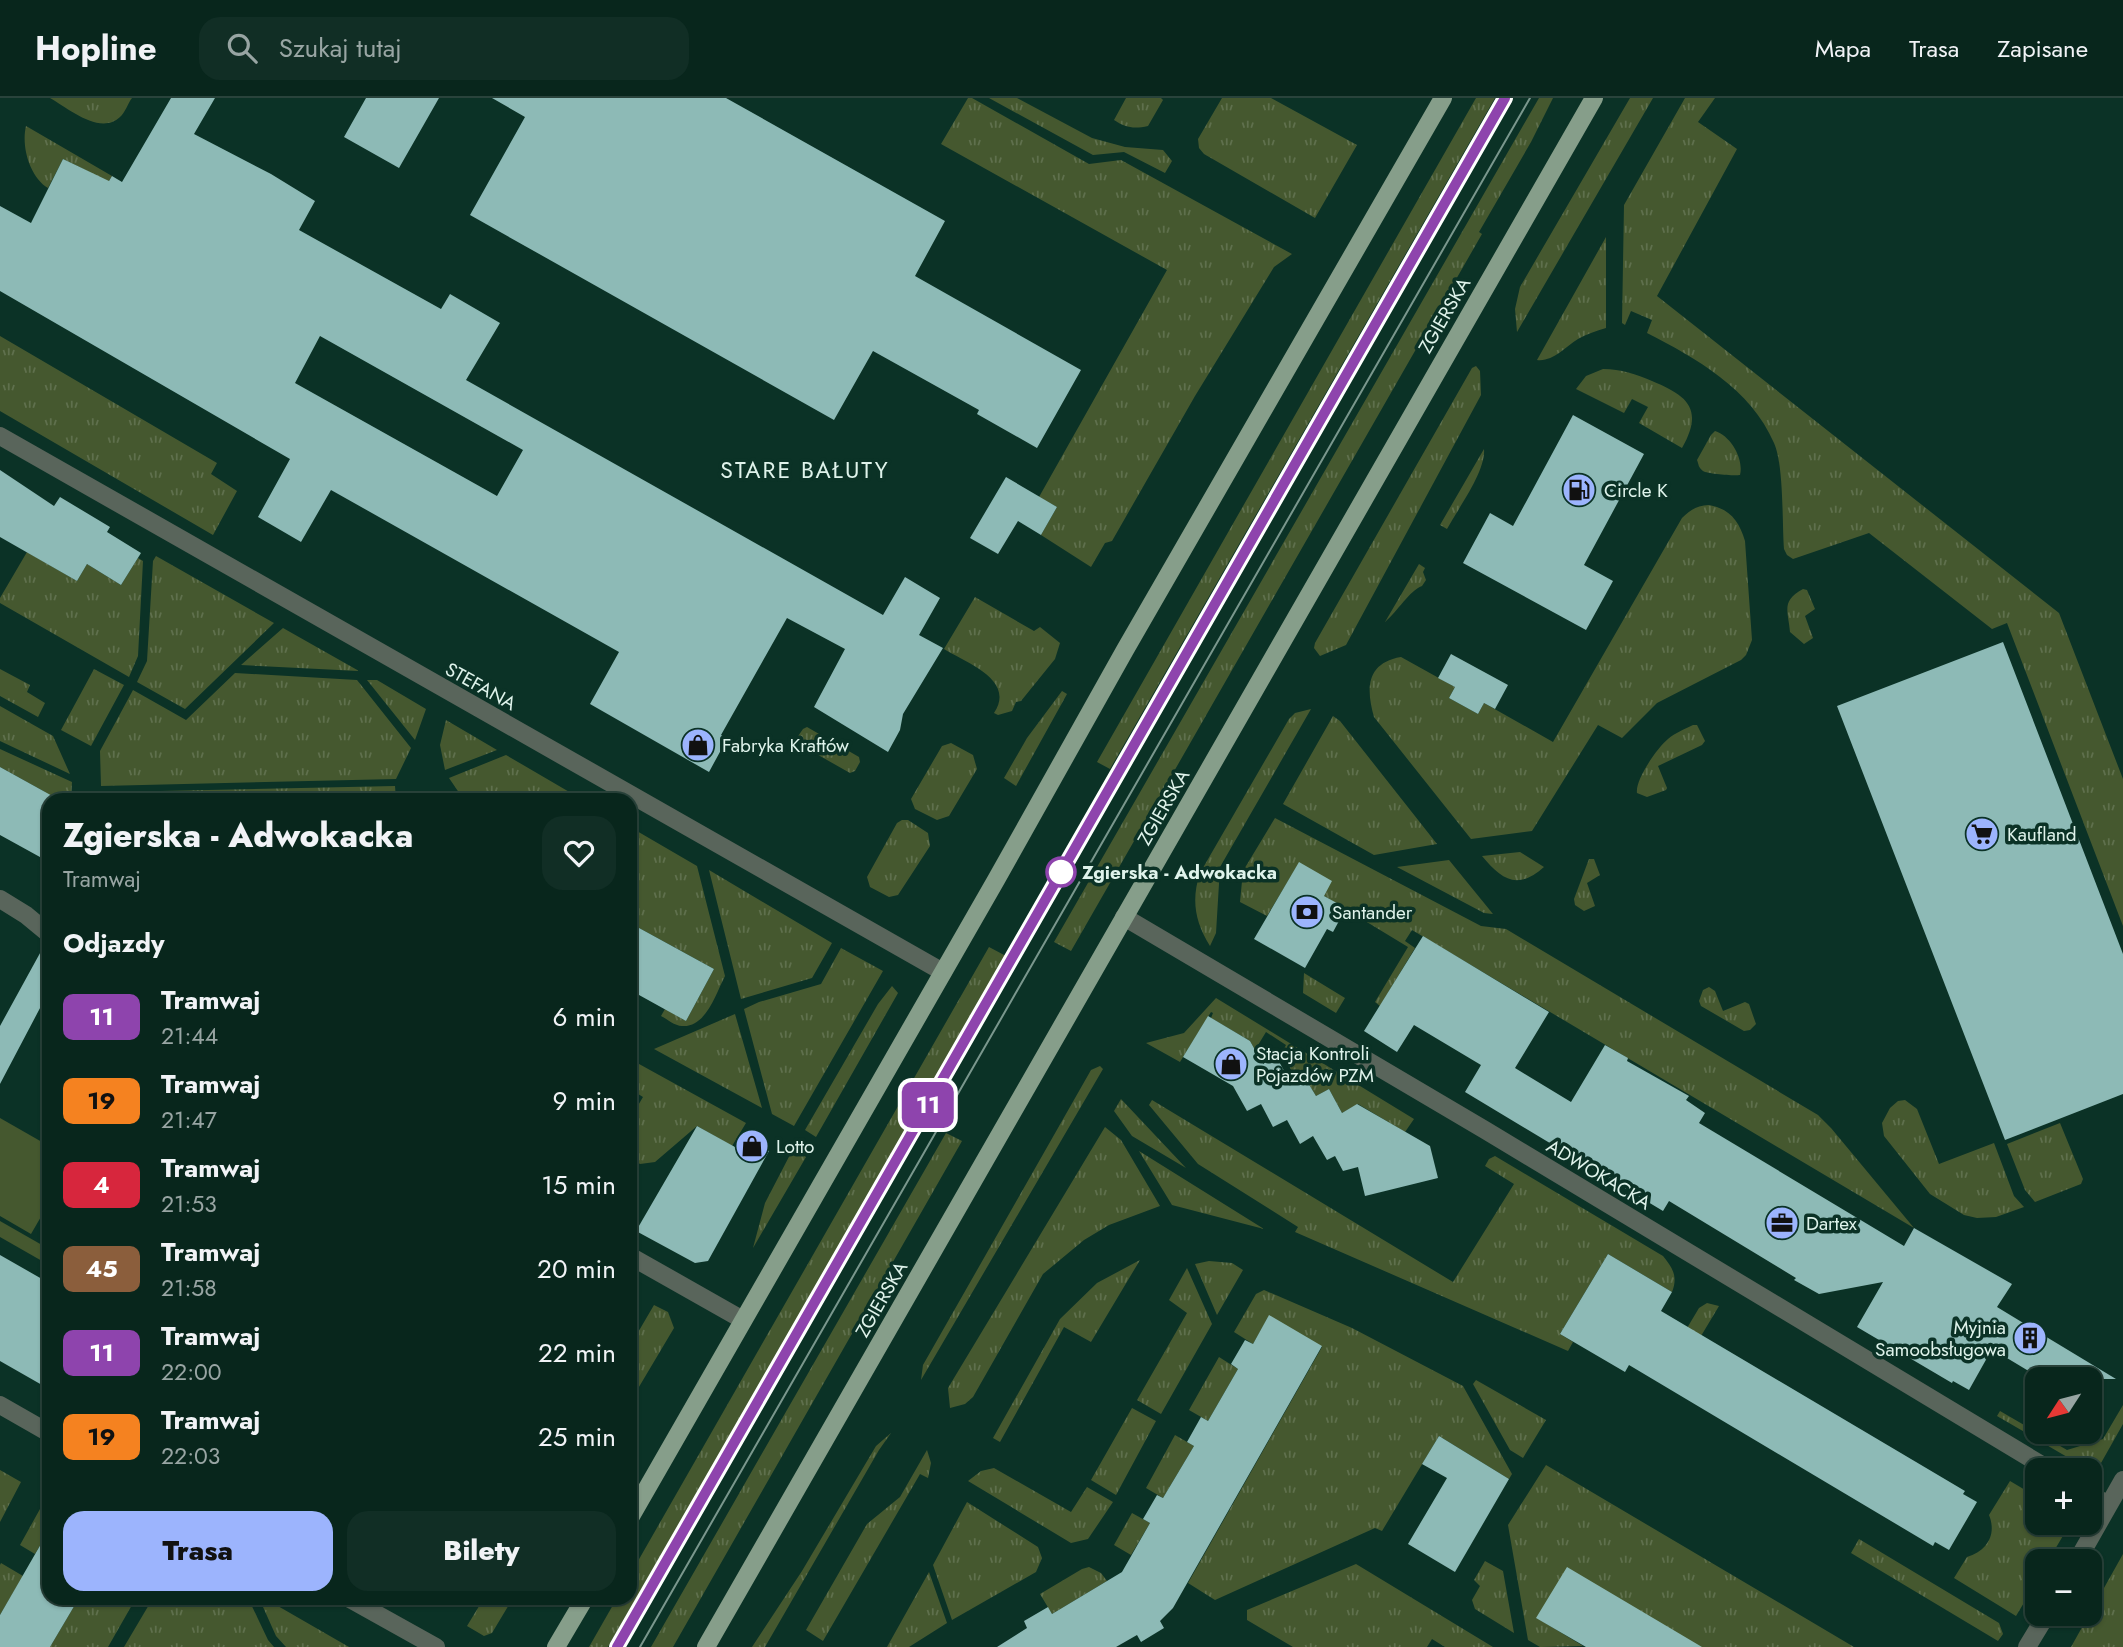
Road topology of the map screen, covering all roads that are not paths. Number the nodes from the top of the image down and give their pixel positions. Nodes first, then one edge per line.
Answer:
1 (1443, 98) edge
2 (1594, 98) edge
3 (0, 436) edge
4 (628, 793) edge
5 (637, 798) edge
6 (0, 899) edge
7 (1124, 917) junction
8 (42, 928) edge
9 (943, 972) junction
10 (637, 1260) edge
11 (743, 1320) junction
12 (0, 1405) edge
13 (42, 1429) edge
14 (2030, 1458) edge
15 (2123, 1480) edge
16 (2102, 1501) edge
17 (2108, 1505) junction
18 (637, 1506) edge
19 (2084, 1549) edge
20 (361, 1605) edge
21 (580, 1605) edge
22 (2040, 1626) edge
23 (436, 1647) edge
24 (556, 1647) edge
25 (706, 1647) edge
26 (2028, 1647) edge

1 - 9 main road
2 - 7 main road, ZGIERSKA
3 - 4 street, STEFANA
5 - 9 street, STEFANA
6 - 8 street
7 - 14 street, ADWOKACKA
7 - 25 main road, ZGIERSKA
9 - 11 main road
10 - 11 street
11 - 18 main road
12 - 13 street
15 - 17 street
16 - 17 street
17 - 19 street
20 - 23 street
21 - 24 main road
22 - 26 street

